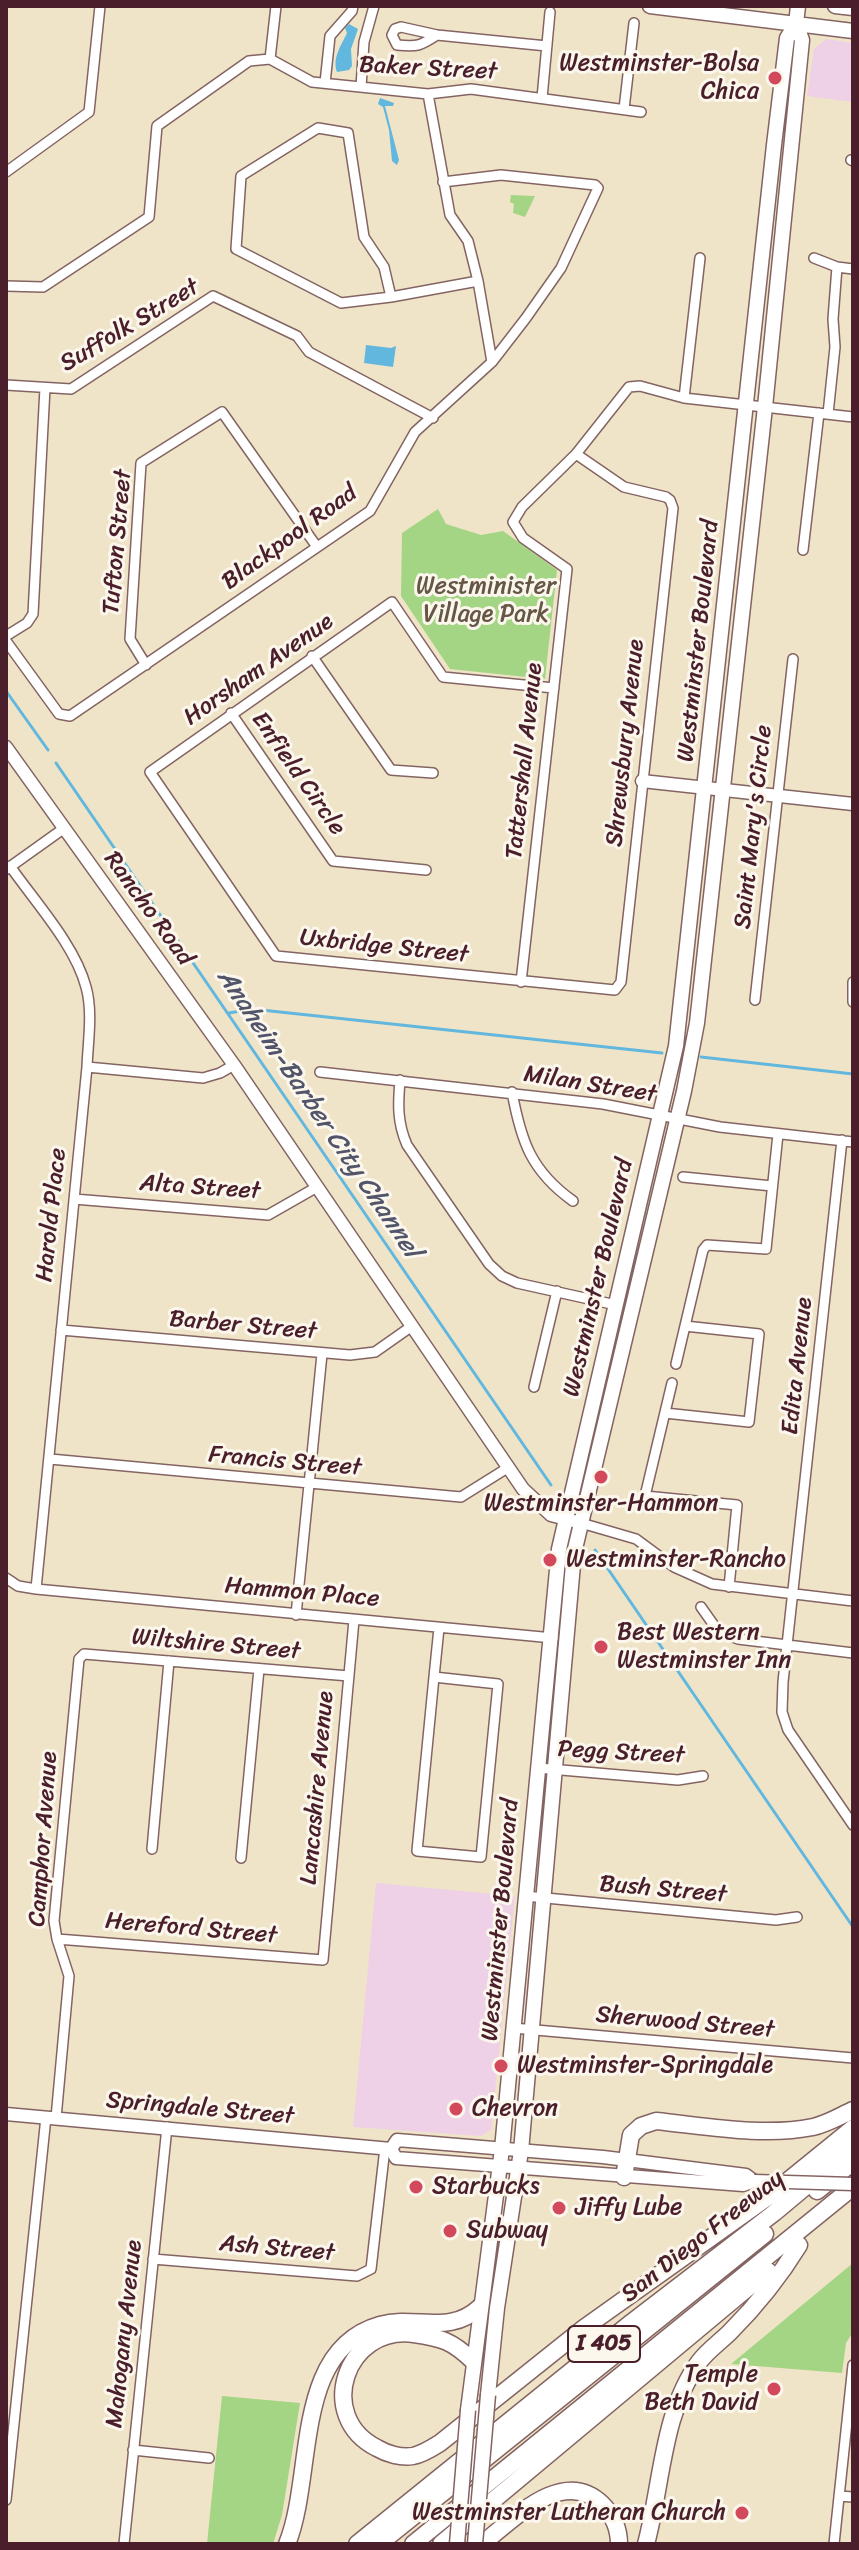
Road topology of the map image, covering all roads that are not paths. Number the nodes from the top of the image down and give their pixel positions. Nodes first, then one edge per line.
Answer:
1 (100, 6) edge
2 (276, 6) edge
3 (353, 6) edge
4 (374, 6) edge
5 (650, 6) edge
6 (798, 6) edge
7 (835, 6) edge
8 (853, 8) edge
9 (550, 12) dead end
10 (634, 23) dead end
11 (796, 24) junction
12 (853, 31) edge
13 (437, 35) dead end
14 (547, 46) junction
15 (270, 59) junction
16 (325, 83) junction
17 (361, 87) junction
18 (428, 94) junction
19 (542, 98) junction
20 (624, 109) junction
21 (641, 112) dead end
22 (6, 172) edge
23 (443, 182) junction
24 (700, 258) dead end
25 (814, 258) dead end
26 (837, 267) junction
27 (853, 269) edge
28 (478, 281) junction
29 (6, 286) edge
30 (391, 297) junction
31 (492, 362) junction
32 (6, 385) edge
33 (45, 388) junction
34 (684, 398) junction
35 (747, 405) junction
36 (765, 407) junction
37 (824, 414) junction
38 (853, 417) edge
39 (433, 418) junction
40 (576, 454) junction
41 (317, 547) junction
42 (803, 550) dead end
43 (6, 638) edge
44 (312, 656) junction
45 (793, 659) dead end
46 (146, 665) junction
47 (554, 688) junction
48 (231, 713) junction
49 (6, 747) edge
50 (150, 772) joint
51 (433, 773) dead end
52 (642, 781) junction
53 (705, 788) junction
54 (724, 790) junction
55 (777, 796) junction
56 (853, 804) edge
57 (63, 829) junction
58 (8, 868) edge
59 (426, 870) dead end
60 (521, 982) junction
61 (853, 982) edge
62 (615, 990) joint
63 (755, 1000) dead end
64 (853, 1002) edge
65 (234, 1065) junction
66 (87, 1067) junction
67 (320, 1072) dead end
68 (400, 1080) junction
69 (512, 1092) junction
70 (660, 1116) junction
71 (677, 1119) junction
72 (778, 1134) junction
73 (842, 1140) junction
74 (853, 1142) edge
75 (683, 1177) dead end
76 (772, 1186) junction
77 (317, 1187) junction
78 (74, 1199) junction
79 (573, 1201) dead end
80 (557, 1291) junction
81 (616, 1305) junction
82 (412, 1326) junction
83 (685, 1326) junction
84 (61, 1330) junction
85 (322, 1354) junction
86 (676, 1364) dead end
87 (672, 1383) dead end
88 (534, 1387) dead end
89 (665, 1413) junction
90 (50, 1459) junction
91 (509, 1467) junction
92 (309, 1485) junction
93 (566, 1519) junction
94 (581, 1523) junction
95 (6, 1578) edge
96 (729, 1587) junction
97 (36, 1589) junction
98 (793, 1595) junction
99 (853, 1601) edge
100 (701, 1607) dead end
101 (296, 1615) junction
102 (354, 1620) junction
103 (439, 1628) junction
104 (557, 1639) junction
105 (787, 1645) junction
106 (853, 1653) edge
107 (80, 1656) joint
108 (169, 1661) junction
109 (259, 1669) junction
110 (349, 1676) junction
111 (434, 1677) junction
112 (538, 1768) junction
113 (554, 1770) junction
114 (703, 1776) dead end
115 (853, 1825) edge
116 (152, 1849) dead end
117 (241, 1858) dead end
118 (525, 1896) junction
119 (543, 1899) junction
120 (797, 1917) dead end
121 (57, 1939) junction
122 (323, 1960) joint
123 (513, 2028) junction
124 (531, 2029) junction
125 (853, 2058) edge
126 (853, 2110) edge
127 (6, 2114) edge
128 (51, 2118) junction
129 (167, 2127) junction
130 (853, 2128) edge
131 (853, 2147) edge
132 (388, 2149) junction
133 (502, 2149) junction
134 (521, 2151) junction
135 (853, 2162) edge
136 (499, 2166) junction
137 (518, 2167) junction
138 (626, 2168) junction
139 (853, 2186) edge
140 (853, 2202) edge
141 (799, 2245) junction
142 (153, 2259) junction
143 (480, 2307) junction
144 (473, 2361) junction
145 (853, 2365) edge
146 (9, 2444) edge
147 (133, 2450) junction
148 (209, 2458) dead end
149 (839, 2496) junction
150 (853, 2497) edge
151 (6, 2500) edge
152 (124, 2544) edge
153 (287, 2544) edge
154 (357, 2544) edge
155 (379, 2544) edge
156 (413, 2544) edge
157 (441, 2544) edge
158 (457, 2544) edge
159 (475, 2544) edge
160 (482, 2544) edge
161 (619, 2544) edge
162 (646, 2544) edge
163 (834, 2544) edge

1 - 22 street
2 - 15 street
3 - 16 street
4 - 17 street
5 - 11 main road
6 - 11 main road, Westminster Boulevard
7 - 8 main road
9 - 14 street
10 - 20 street
11 - 12 main road
11 - 35 main road, Westminster Boulevard
11 - 36 main road, Westminster Boulevard
13 - 14 street
14 - 19 street
15 - 16 street, Baker Street
15 - 29 street
16 - 17 street, Baker Street
17 - 18 street, Baker Street
18 - 19 street, Baker Street
18 - 23 street
19 - 20 street, Baker Street
20 - 21 street, Baker Street
23 - 28 street
23 - 31 street, Blackpool Road
24 - 34 street
25 - 26 street
26 - 27 street
26 - 37 street
28 - 30 street
28 - 31 street
30 - 30 street
31 - 39 street, Blackpool Road
32 - 33 street, Suffolk Street
33 - 39 street, Suffolk Street
33 - 43 street
34 - 35 street
34 - 40 street
35 - 36 street
35 - 53 main road, Westminster Boulevard
36 - 37 street
36 - 54 main road, Westminster Boulevard
37 - 38 street
37 - 42 street
39 - 41 street, Blackpool Road
40 - 47 street, Tattershall Avenue
40 - 52 street, Shrewsbury Avenue
41 - 46 street, Blackpool Road
41 - 46 street, Tufton Street
43 - 46 street, Blackpool Road
44 - 47 street, Horsham Avenue
44 - 48 street, Horsham Avenue
44 - 51 street
45 - 55 street, Saint Mary's Circle
47 - 60 street, Tattershall Avenue
48 - 50 street, Horsham Avenue
48 - 59 street, Enfield Circle
49 - 57 street, Rancho Road
50 - 60 street, Uxbridge Street
52 - 53 street
52 - 62 street, Shrewsbury Avenue
53 - 54 street
53 - 70 main road, Westminster Boulevard
54 - 55 street
54 - 71 main road, Westminster Boulevard
55 - 56 street
55 - 63 street, Saint Mary's Circle
57 - 58 street
57 - 65 street, Rancho Road
58 - 66 street, Harold Place
60 - 62 street, Uxbridge Street
61 - 64 street
65 - 66 street
65 - 77 street, Rancho Road
66 - 78 street, Harold Place
67 - 68 street, Milan Street
68 - 69 street, Milan Street
68 - 80 street
69 - 70 street, Milan Street
69 - 79 street
70 - 71 street, Milan Street
70 - 81 main road, Westminster Boulevard
71 - 72 street, Milan Street
71 - 94 main road, Westminster Boulevard
72 - 73 street, Milan Street
72 - 76 street
73 - 74 street, Milan Street
73 - 98 street, Edita Avenue
75 - 76 street
76 - 83 street
77 - 78 street, Alta Street
77 - 82 street, Rancho Road
78 - 84 street, Harold Place
80 - 81 street
80 - 88 street
81 - 93 main road, Westminster Boulevard
82 - 85 street, Barber Street
82 - 91 street, Rancho Road
83 - 86 street
83 - 89 street
84 - 85 street, Barber Street
84 - 90 street, Harold Place
85 - 92 street
87 - 89 street
89 - 96 street
90 - 92 street, Francis Street
90 - 97 street, Harold Place
91 - 92 street, Francis Street
91 - 93 street, Rancho Road
92 - 101 street
93 - 94 street
93 - 104 main road, Westminster Boulevard
94 - 96 street
94 - 104 main road, Westminster Boulevard
95 - 97 street, Hammon Place
96 - 98 street
97 - 101 street, Hammon Place
98 - 99 street
98 - 105 street, Edita Avenue
100 - 105 street
101 - 102 street, Hammon Place
102 - 103 street, Hammon Place
102 - 110 street, Lancashire Avenue
103 - 104 street, Hammon Place
103 - 111 street
104 - 112 main road, Westminster Boulevard
104 - 113 main road, Westminster Boulevard
105 - 106 street
105 - 115 street, Edita Avenue
107 - 108 street, Wiltshire Street
107 - 121 street, Camphor Avenue
108 - 109 street, Wiltshire Street
108 - 116 street
109 - 110 street, Wiltshire Street
109 - 117 street
110 - 122 street, Lancashire Avenue
111 - 111 street
112 - 113 street, Pegg Street
112 - 118 main road, Westminster Boulevard
113 - 114 street, Pegg Street
113 - 119 main road, Westminster Boulevard
118 - 119 street, Bush Street
118 - 123 main road, Westminster Boulevard
119 - 120 street, Bush Street
119 - 124 main road, Westminster Boulevard
121 - 122 street, Hereford Street
121 - 128 street, Camphor Avenue
123 - 124 street, Sherwood Street
123 - 133 main road, Westminster Boulevard
124 - 125 street, Sherwood Street
124 - 134 main road, Westminster Boulevard
126 - 138 highway
127 - 128 street, Springdale Street
128 - 129 street, Springdale Street
128 - 146 street, Camphor Avenue
129 - 132 street, Springdale Street
129 - 142 street, Mahogany Avenue
130 - 144 highway
131 - 154 highway, San Diego Freeway / I 405
132 - 133 street, Springdale Street
132 - 136 street, Springdale Street
132 - 142 street, Ash Street
133 - 134 street, Springdale Street
133 - 136 main road, Westminster Boulevard
134 - 137 main road, Westminster Boulevard
134 - 138 street, Springdale Street
135 - 155 highway
136 - 137 street, Springdale Street
136 - 143 main road, Westminster Boulevard
137 - 138 street, Springdale Street
137 - 159 main road, Westminster Boulevard, bridge
138 - 139 street, Springdale Street, bridge
139 - 156 highway
140 - 141 highway, I 405
141 - 157 highway, I 405
141 - 162 highway
142 - 147 street, Mahogany Avenue
143 - 144 main road, Westminster Boulevard
143 - 153 highway
144 - 158 main road, Westminster Boulevard, bridge
145 - 149 street
146 - 151 street, Camphor Avenue
147 - 148 street
147 - 152 street, Mahogany Avenue
149 - 150 street
149 - 163 street
160 - 161 highway

